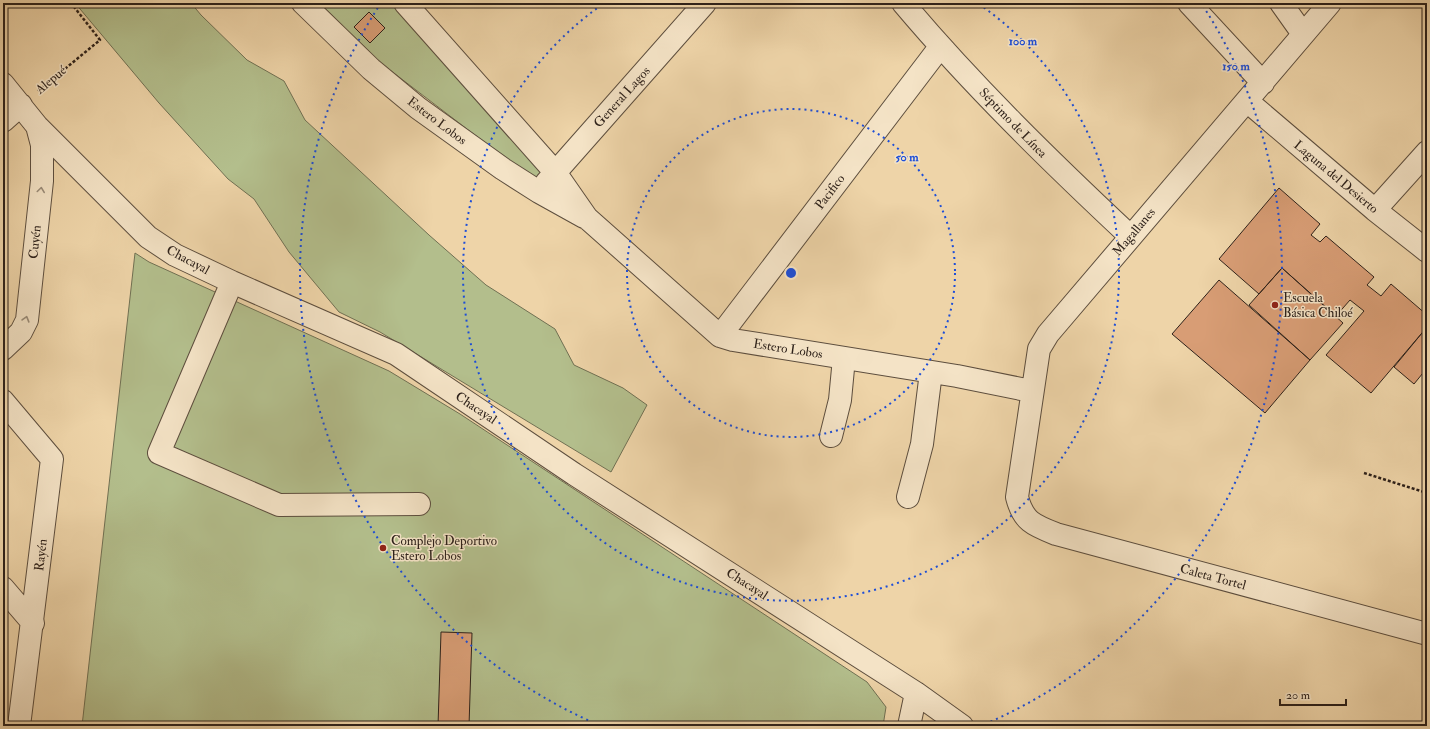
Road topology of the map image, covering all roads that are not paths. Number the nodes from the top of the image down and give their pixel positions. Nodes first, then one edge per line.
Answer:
1 (303, 3) edge
2 (705, 3) edge
3 (903, 3) edge
4 (1189, 3) edge
5 (1281, 3) edge
6 (1330, 3) edge
7 (409, 4) edge
8 (1303, 34) junction
9 (940, 48) junction
10 (1263, 82) junction
11 (3, 84) edge
12 (1247, 101) junction
13 (21, 105) junction
14 (3, 121) edge
15 (37, 126) junction
16 (1427, 152) edge
17 (555, 172) junction
18 (539, 192) junction
19 (1375, 210) junction
20 (587, 218) junction
21 (1130, 236) junction
22 (1427, 250) edge
23 (232, 282) junction
24 (720, 336) junction
25 (3, 349) edge
26 (844, 358) junction
27 (932, 372) junction
28 (1031, 390) junction
29 (3, 401) edge
30 (831, 436) dead end
31 (908, 497) dead end
32 (1016, 497) joint
33 (419, 504) dead end
34 (3, 588) edge
35 (33, 623) junction
36 (1427, 634) edge
37 (916, 692) junction
38 (19, 726) edge
39 (909, 726) edge
40 (962, 726) edge

1 - 18 street, Estero Lobos
2 - 17 street, General Lagos
3 - 9 street, Séptimo de Línea
4 - 10 street
5 - 8 street
6 - 8 street, Magallanes
7 - 17 street, Estero Lobos
8 - 10 street, Magallanes
9 - 21 street, Séptimo de Línea
9 - 24 street, Pacifico
10 - 12 street, Magallanes
11 - 13 street, Chacayal
12 - 19 street, Laguna del Desierto
12 - 21 street, Magallanes
13 - 14 street
13 - 15 street, Chacayal
15 - 23 street, Chacayal
25 -> 15 street, Cuyén
16 - 19 street
17 - 18 street, General Lagos
17 - 20 street, Estero Lobos
18 - 20 street, Estero Lobos
19 - 22 street, Laguna del Desierto
20 - 24 street, Estero Lobos
21 - 28 street, Magallanes
23 - 33 street
23 - 37 street, Chacayal
24 - 26 street, Estero Lobos
26 - 27 street, Estero Lobos
26 - 30 street
27 - 28 street, Estero Lobos
27 - 31 street
28 - 32 street, Magallanes
29 - 35 street, Rayén
32 - 36 street, Caleta Tortel
34 - 35 street
35 - 38 street, Rayén
37 - 39 street
37 - 40 street, Chacayal

